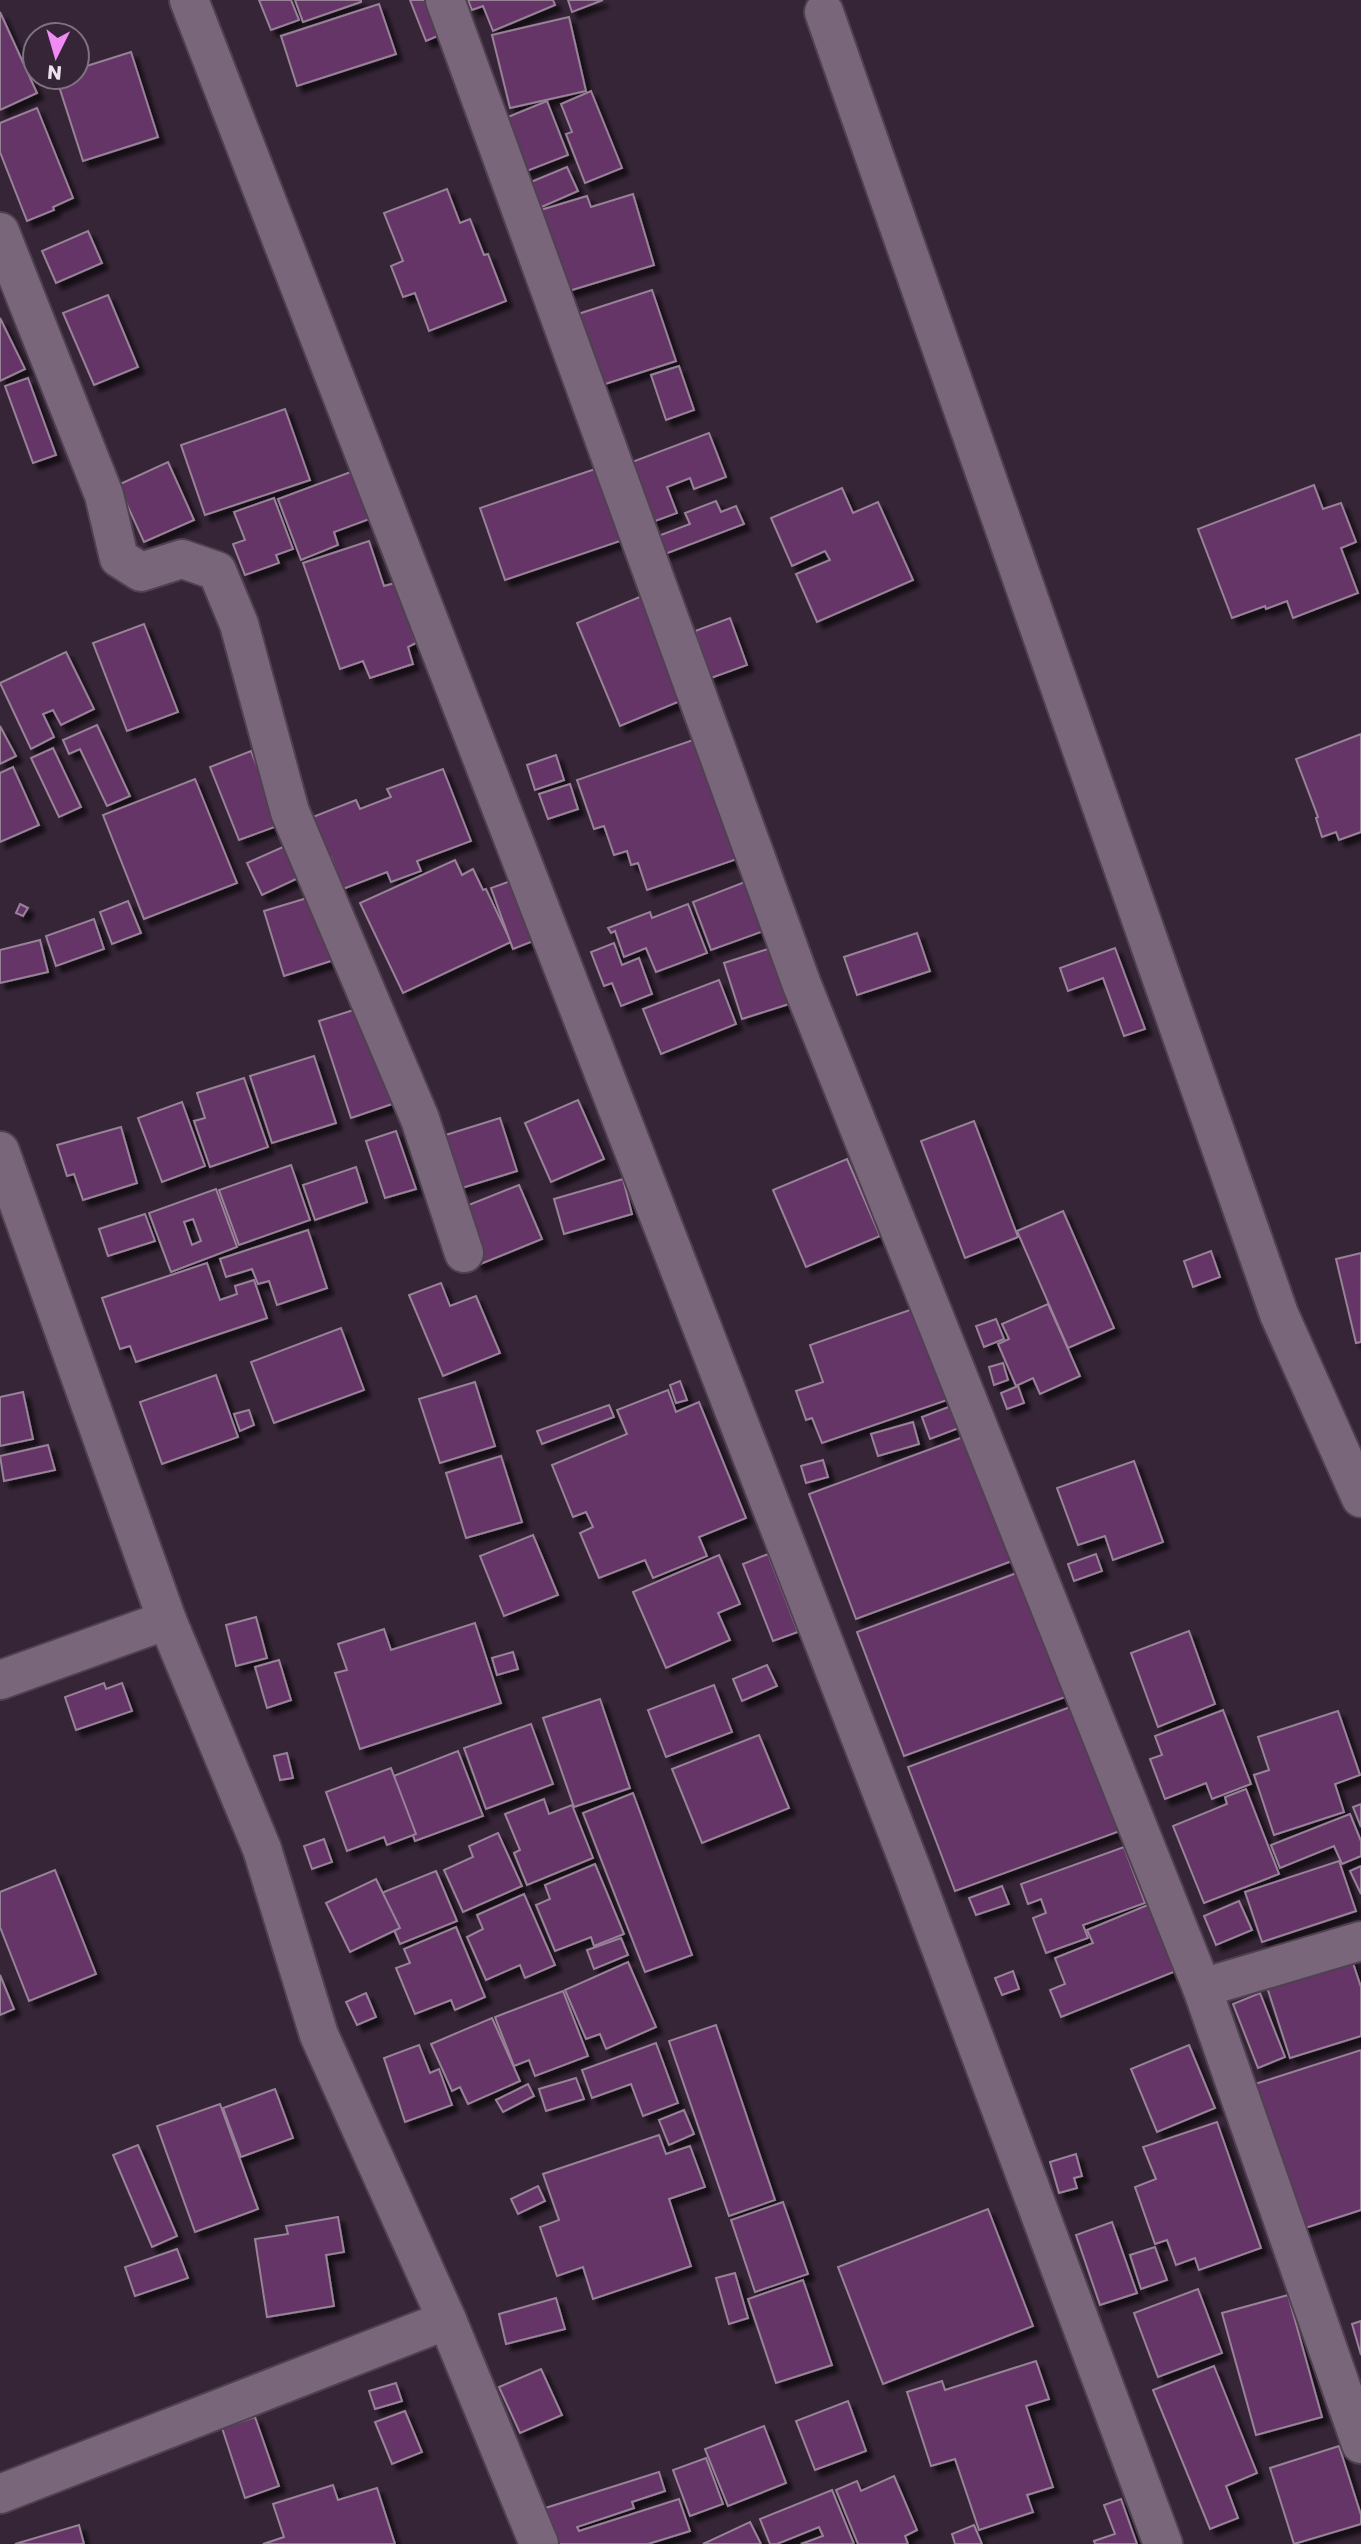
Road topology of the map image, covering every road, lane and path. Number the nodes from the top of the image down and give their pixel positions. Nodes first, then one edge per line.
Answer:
1 (189, 0) edge
2 (445, 0) edge
3 (824, 12) dead end
4 (0, 232) edge
5 (0, 1151) edge
6 (464, 1253) dead end
7 (1361, 1498) edge
8 (167, 1620) junction
9 (0, 1680) edge
10 (1361, 1941) edge
11 (1202, 1988) junction
12 (447, 2320) junction
13 (1361, 2444) edge
14 (0, 2494) edge
15 (539, 2544) edge
16 (1163, 2544) edge

1 - 16 street
2 - 11 street
3 - 7 street
4 - 6 street
5 - 8 street
8 - 9 street
8 - 12 street
10 - 11 street
11 - 13 street
12 - 14 street
12 - 15 street

